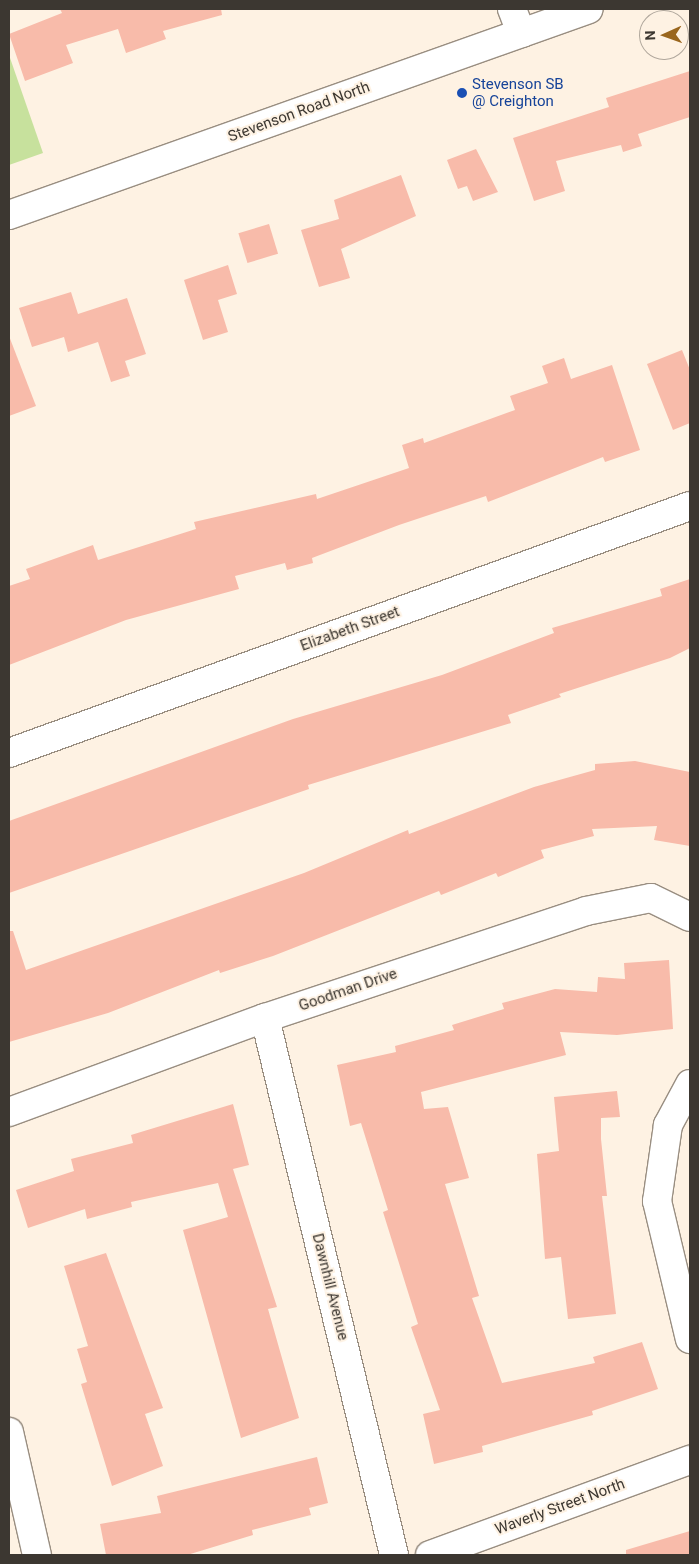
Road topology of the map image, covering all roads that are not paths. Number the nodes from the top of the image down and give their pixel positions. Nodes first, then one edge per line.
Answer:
1 (589, 9) edge
2 (516, 21) edge
3 (9, 215) edge
4 (690, 506) edge
5 (9, 753) edge
6 (690, 917) edge
7 (265, 1018) junction
8 (690, 1084) edge
9 (9, 1112) edge
10 (690, 1339) edge
11 (9, 1432) edge
12 (690, 1460) edge
13 (37, 1555) edge
14 (394, 1555) edge
15 (430, 1555) edge

1 - 2 street, Stevenson Road North
2 - 3 street, Stevenson Road North
4 - 5 street, Elizabeth Street
6 - 7 street, Goodman Drive
7 - 9 street, Goodman Drive
7 - 14 street, Dawnhill Avenue
8 - 10 street
11 - 13 street
12 - 15 street, Waverly Street North

